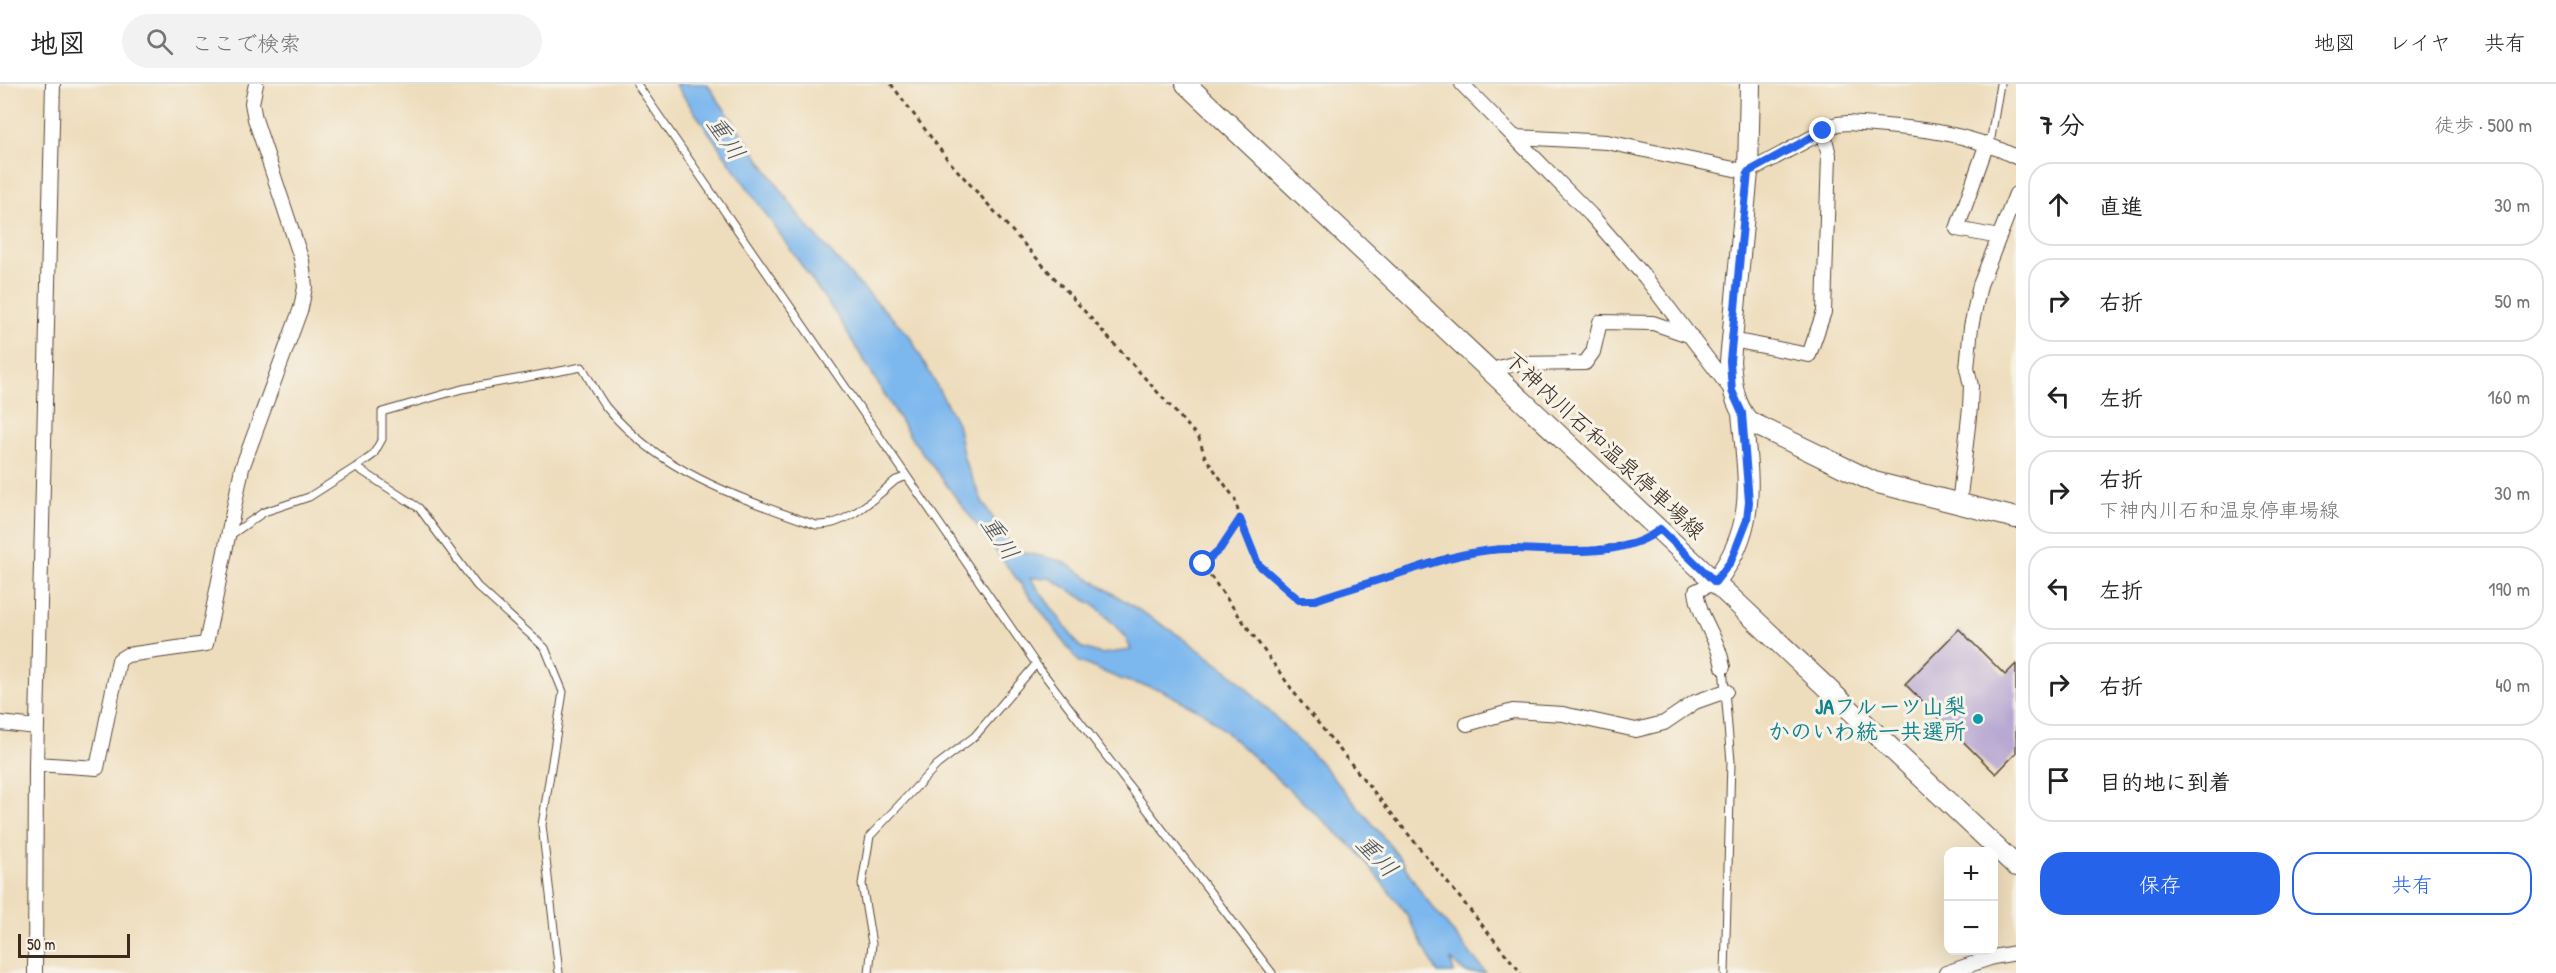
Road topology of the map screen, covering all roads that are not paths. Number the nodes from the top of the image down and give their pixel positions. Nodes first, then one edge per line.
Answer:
1 (53, 84) edge
2 (256, 84) edge
3 (638, 84) edge
4 (1186, 84) edge
5 (1462, 84) edge
6 (1750, 84) edge
7 (2000, 84) edge
8 (1823, 131) junction
9 (1515, 137) junction
10 (1989, 144) junction
11 (2016, 157) edge
12 (1748, 172) junction
13 (2016, 194) edge
14 (1999, 237) junction
15 (1691, 336) junction
16 (1732, 340) junction
17 (1492, 370) junction
18 (1732, 391) junction
19 (1742, 413) junction
20 (356, 467) junction
21 (905, 477) junction
22 (1959, 505) junction
23 (2016, 518) edge
24 (227, 538) junction
25 (1715, 582) junction
26 (1036, 663) junction
27 (1723, 667) joint
28 (1726, 691) junction
29 (0, 723) edge
30 (1467, 724) dead end
31 (37, 727) junction
32 (36, 764) junction
33 (2016, 866) edge
34 (2016, 953) edge
35 (35, 973) edge
36 (559, 973) edge
37 (869, 973) edge
38 (1272, 973) edge
39 (1725, 973) edge
40 (1946, 973) edge

1 - 31 street
2 - 24 street
3 - 21 lane
4 - 17 main road, 下神内川石和温泉停車場線
5 - 9 street
6 - 12 main road
7 - 10 lane
8 - 10 street
8 - 12 street
8 - 16 street
9 - 12 street
9 - 15 street
10 - 11 street
10 - 14 street
12 - 16 main road
13 - 14 street
14 - 22 street
15 - 17 street
15 - 18 street
16 - 18 main road
17 - 25 main road, 下神内川石和温泉停車場線
18 - 19 main road
19 - 22 main road
19 - 25 main road
20 - 21 lane
20 - 24 lane
20 - 36 lane
21 - 26 lane
22 - 23 main road
24 - 32 street
25 - 27 street
25 - 33 main road, 下神内川石和温泉停車場線
26 - 37 lane
26 - 38 lane
27 - 28 lane
28 - 30 street
28 - 39 lane
29 - 31 street
31 - 32 street
32 - 35 street
34 - 40 street

